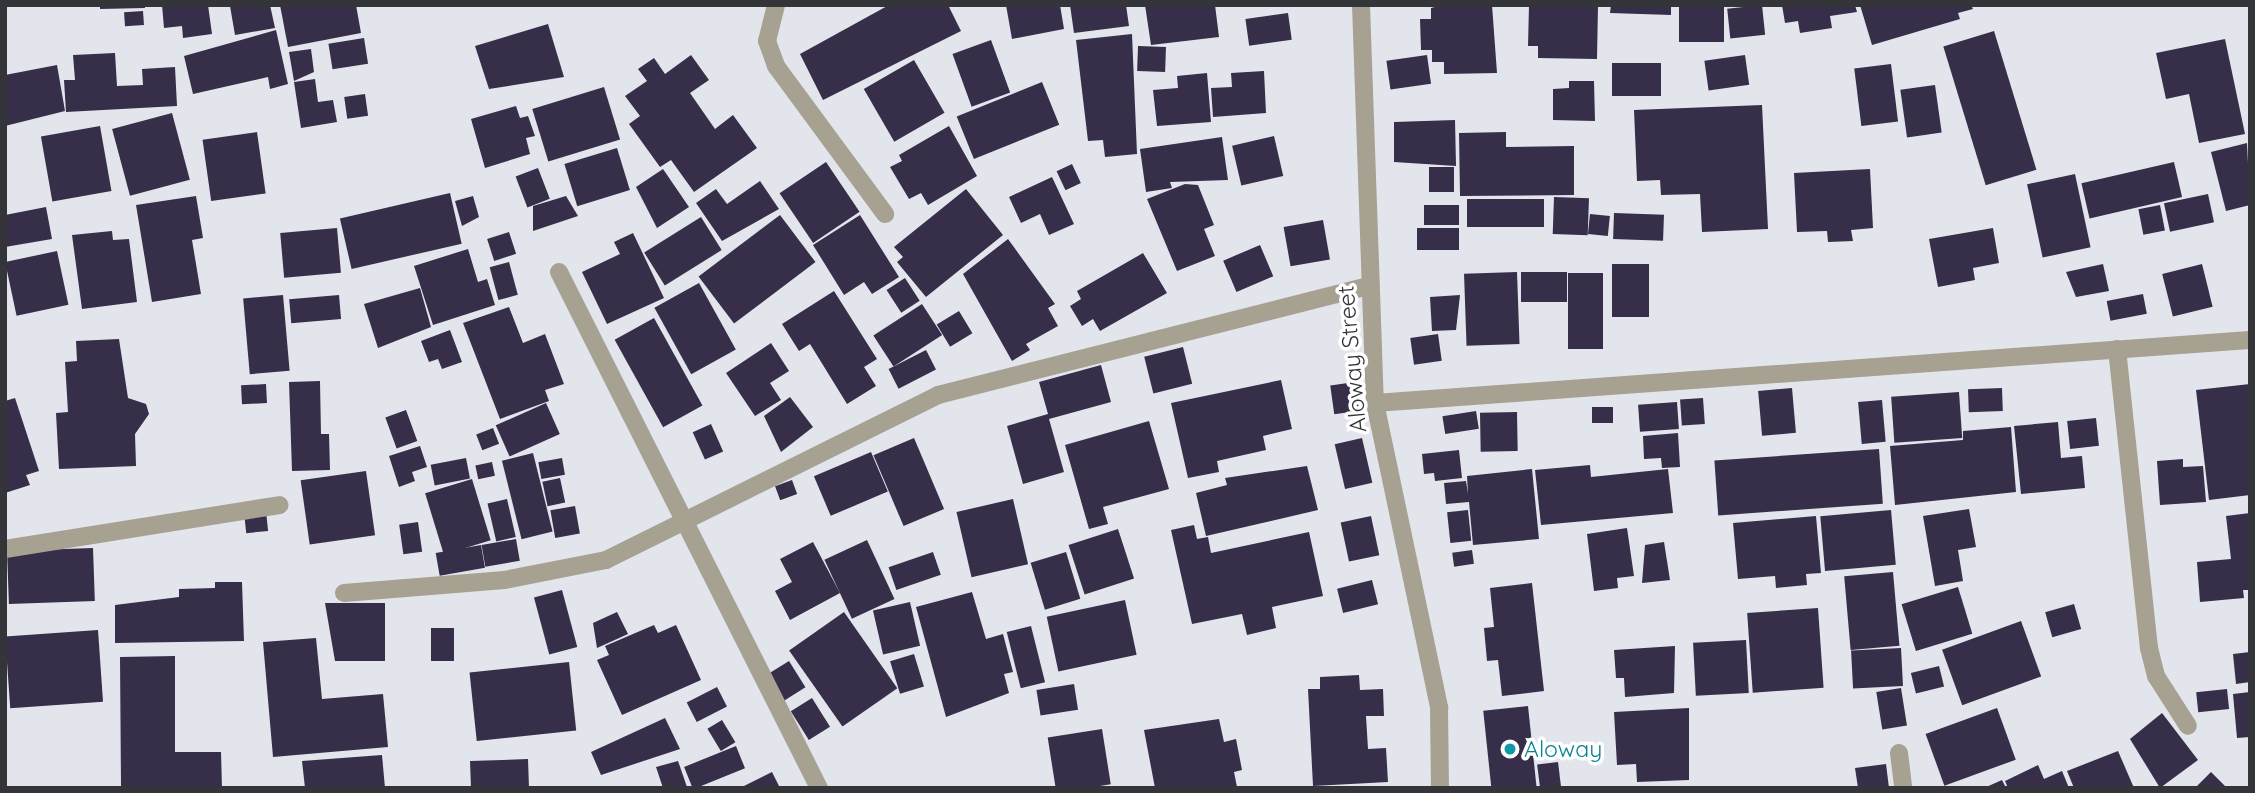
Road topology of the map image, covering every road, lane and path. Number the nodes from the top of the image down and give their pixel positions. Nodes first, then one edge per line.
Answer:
1 (776, 5) edge
2 (1361, 5) edge
3 (885, 214) dead end
4 (559, 272) dead end
5 (1370, 286) junction
6 (2250, 340) edge
7 (2118, 349) junction
8 (1376, 403) junction
9 (279, 505) dead end
10 (682, 519) junction
11 (5, 549) edge
12 (344, 593) dead end
13 (2188, 726) dead end
14 (1899, 753) dead end
15 (819, 788) edge
16 (1440, 788) edge
17 (1903, 788) edge

1 - 3 street
2 - 5 street, Aloway Street
4 - 10 street
5 - 8 street, Aloway Street
5 - 10 street
6 - 7 street
7 - 8 street
7 - 13 street
8 - 16 street, Aloway Street
9 - 11 street
10 - 12 street
10 - 15 street
14 - 17 street

